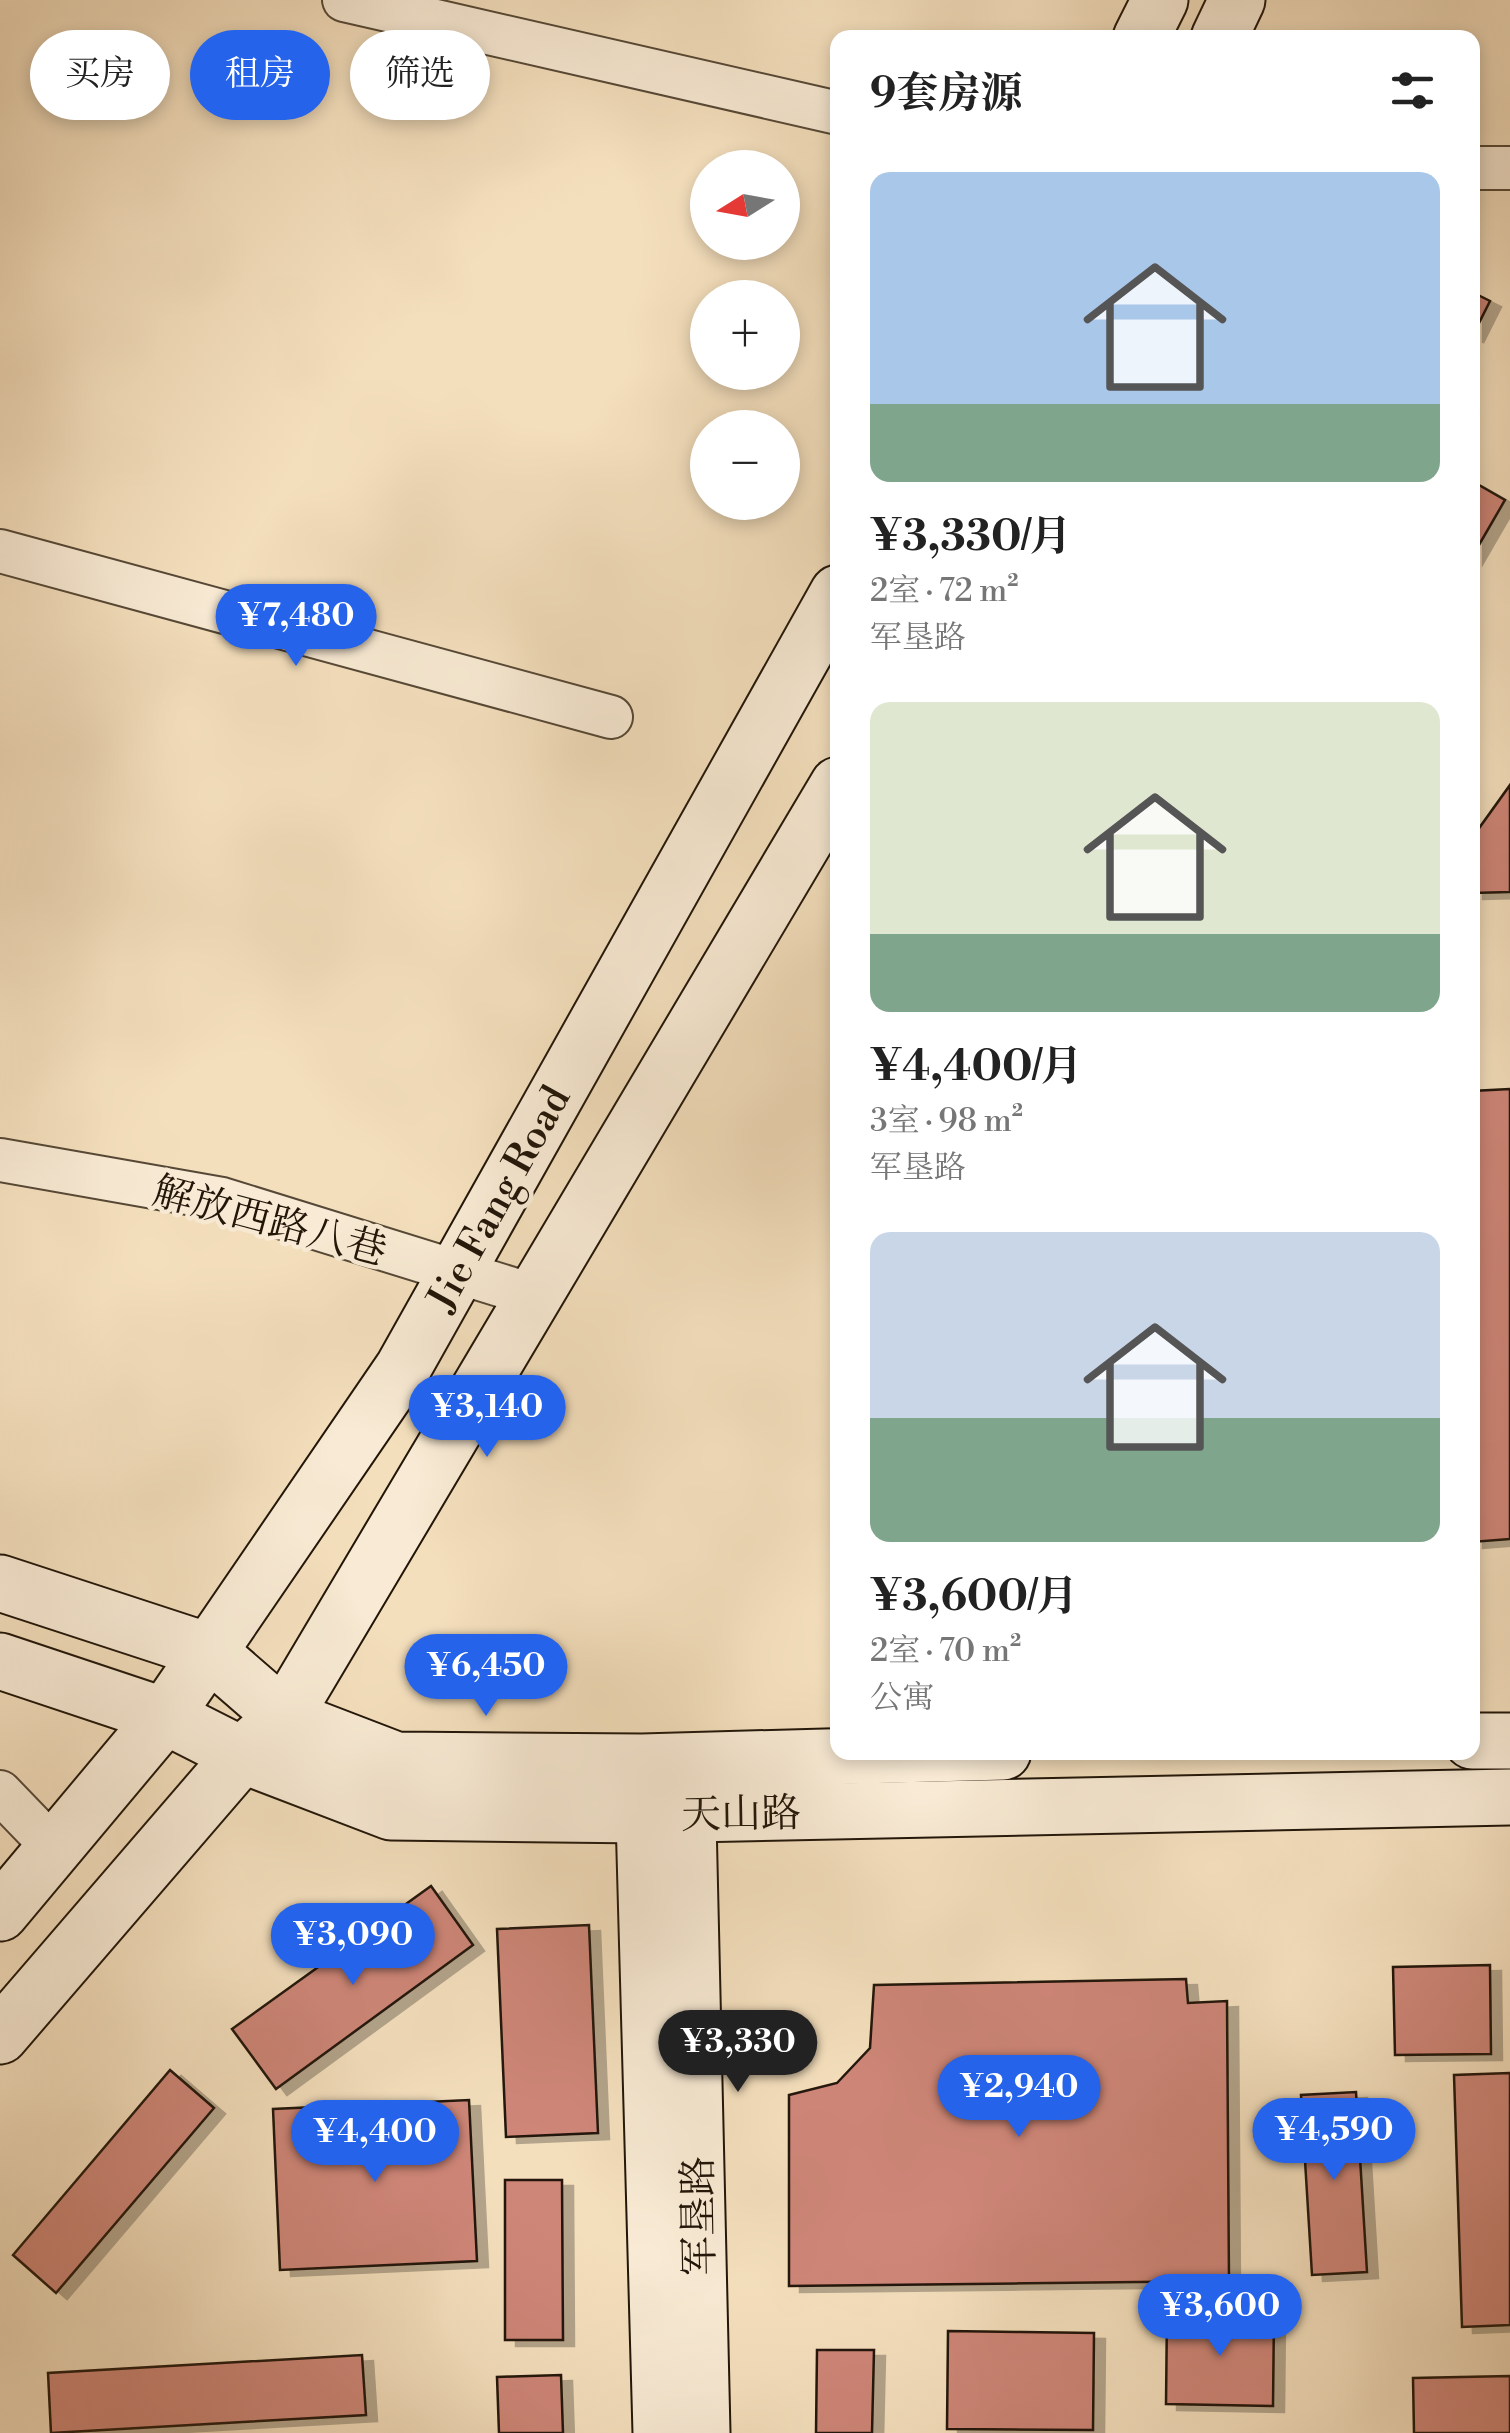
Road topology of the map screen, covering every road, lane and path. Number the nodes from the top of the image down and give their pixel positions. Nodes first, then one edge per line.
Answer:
1 (344, 0) edge
2 (1160, 0) edge
3 (1238, 0) edge
4 (1145, 30) edge
5 (1223, 30) edge
6 (830, 111) edge
7 (1480, 168) edge
8 (1510, 168) edge
9 (0, 551) edge
10 (830, 606) edge
11 (612, 717) dead end
12 (830, 798) edge
13 (0, 1160) edge
14 (456, 1272) junction
15 (535, 1296) junction
16 (0, 1583) edge
17 (208, 1651) junction
18 (0, 1661) edge
19 (165, 1716) junction
20 (284, 1717) junction
21 (1510, 1740) edge
22 (1480, 1742) edge
23 (242, 1755) junction
24 (830, 1757) edge
25 (664, 1761) junction
26 (0, 1792) edge
27 (1510, 1798) edge
28 (667, 1814) junction
29 (56, 1850) junction
30 (0, 1913) edge
31 (0, 2036) edge
32 (661, 2433) edge
33 (702, 2433) edge

1 - 6 street
2 - 4 main road
3 - 5 main road
7 - 8 street
9 - 11 street
10 - 14 main road, Jie Fang Road
12 - 15 main road, Jie Fang Road
13 - 14 street, 解放西路八巷
14 - 15 street, 解放西路八巷
14 - 17 main road, Jie Fang Road
15 - 20 main road, Jie Fang Road
16 - 17 main road, 天山路
17 - 19 main road, Jie Fang Road
17 - 20 main road, 天山路
18 - 19 main road, 天山路
19 - 23 main road, 天山路
19 - 29 main road, Jie Fang Road
20 - 23 main road, Jie Fang Road
20 - 25 main road, 天山路
21 - 22 main road
23 - 28 main road, 天山路
23 - 31 main road, Jie Fang Road
24 - 25 main road, 天山路
25 - 28 main road, 军垦路
26 - 29 street
27 - 28 main road, 天山路
28 - 32 main road, 军垦路
28 - 33 main road, 军垦路
29 - 30 main road, Jie Fang Road

